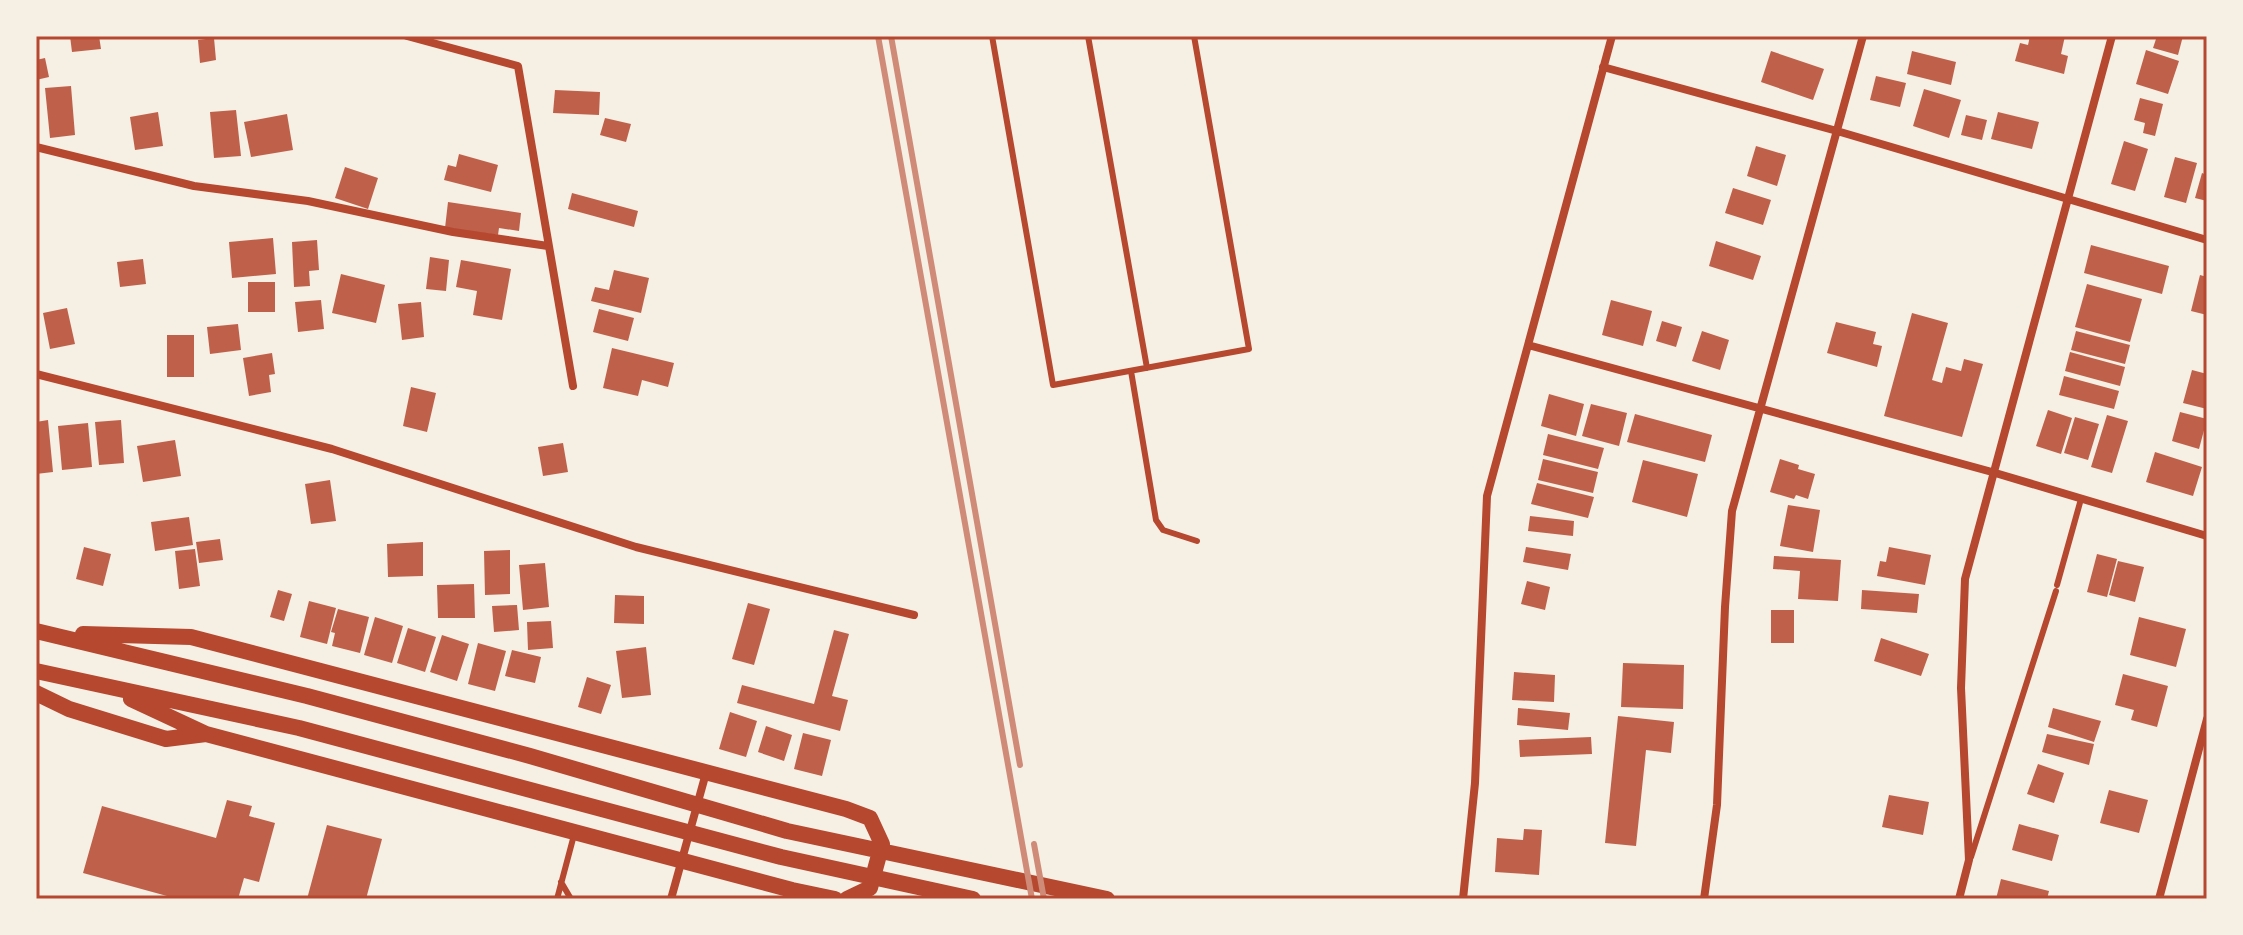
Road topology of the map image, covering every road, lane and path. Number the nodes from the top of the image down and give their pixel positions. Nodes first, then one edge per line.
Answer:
1 (407, 36) edge
2 (992, 36) edge
3 (1088, 36) edge
4 (1194, 36) edge
5 (1612, 36) edge
6 (1863, 36) edge
7 (2112, 36) edge
8 (1603, 67) junction
9 (1837, 131) junction
10 (36, 147) edge
11 (2067, 199) junction
12 (2207, 240) edge
13 (548, 246) junction
14 (1528, 345) junction
15 (1147, 368) junction
16 (1131, 371) junction
17 (36, 374) edge
18 (573, 386) dead end
19 (1762, 409) junction
20 (1992, 472) junction
21 (2081, 499) junction
22 (2207, 536) edge
23 (1197, 541) dead end
24 (914, 615) dead end
25 (44, 632) edge
26 (36, 671) edge
27 (104, 686) junction
28 (36, 693) edge
29 (2207, 719) edge
30 (206, 734) junction
31 (706, 773) junction
32 (575, 832) junction
33 (682, 860) junction
34 (1969, 860) junction
35 (561, 882) junction
36 (557, 899) edge
37 (571, 899) edge
38 (671, 899) edge
39 (835, 899) edge
40 (847, 899) edge
41 (973, 899) edge
42 (1107, 899) edge
43 (1463, 899) edge
44 (1704, 899) edge
45 (1959, 899) edge
46 (2159, 899) edge

1 - 13 street
2 - 16 lane
3 - 15 lane
4 - 15 lane
5 - 8 street
6 - 9 street
7 - 11 street
8 - 9 street
8 - 14 street
9 - 11 street
9 - 19 street
10 - 13 street
11 - 12 street
11 - 20 street
13 - 18 street
14 - 19 street
14 - 43 street
15 - 16 lane
16 - 23 lane
17 - 24 street
19 - 20 street
19 - 44 street
20 - 21 street
20 - 34 street
21 - 22 street
21 - 34 lane
25 - 31 main road
25 - 42 main road
26 - 27 main road
27 - 30 main road
27 - 41 main road
28 - 30 main road
29 - 46 street
30 - 32 main road
31 - 33 street
31 - 40 main road
32 - 33 main road
32 - 35 lane
33 - 38 street
33 - 39 main road
34 - 45 street
35 - 36 lane
35 - 37 lane

